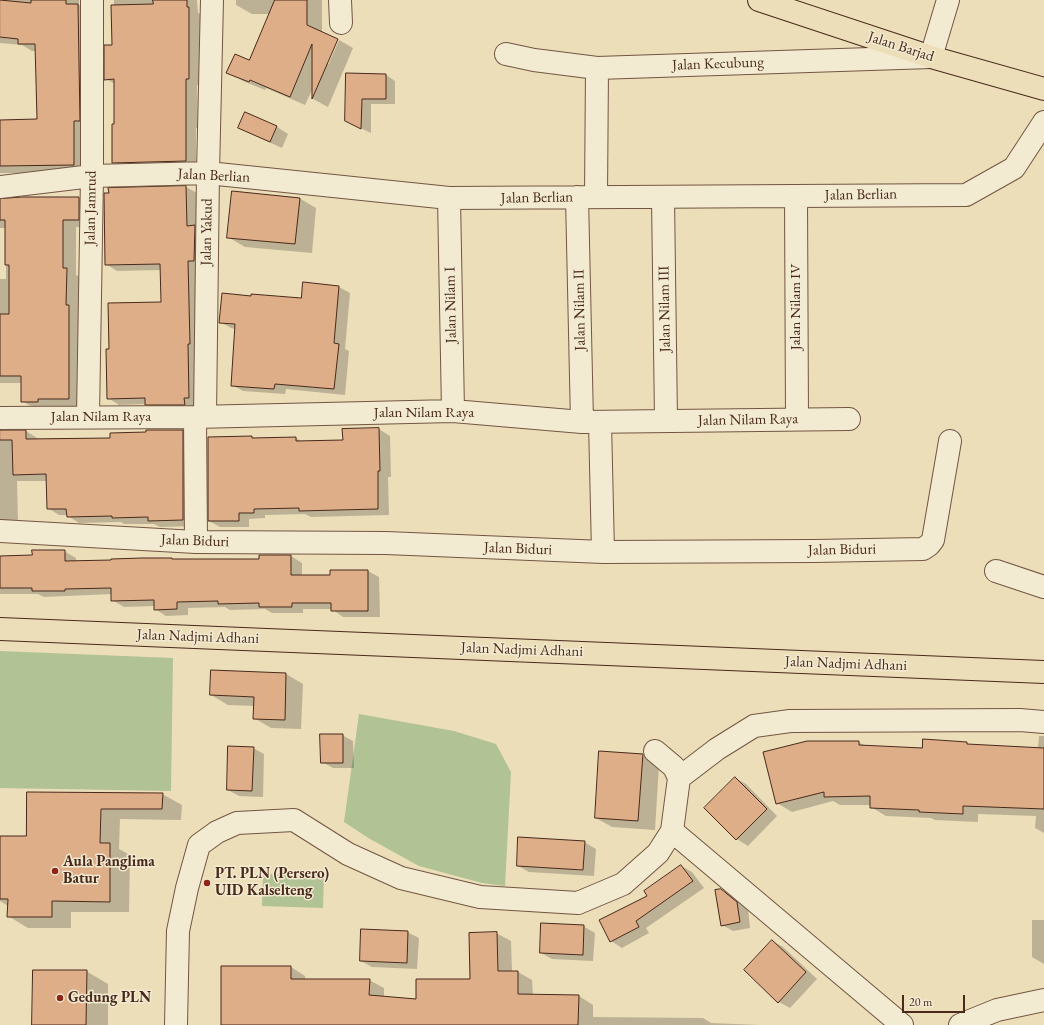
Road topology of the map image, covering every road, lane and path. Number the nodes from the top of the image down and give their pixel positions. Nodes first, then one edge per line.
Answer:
1 (92, 0) edge
2 (212, 0) edge
3 (340, 0) edge
4 (758, 0) edge
5 (948, 0) edge
6 (790, 5) edge
7 (341, 23) dead end
8 (506, 54) dead end
9 (931, 57) junction
10 (597, 68) junction
11 (1044, 89) edge
12 (1044, 122) edge
13 (208, 173) junction
14 (92, 176) junction
15 (0, 187) edge
16 (796, 196) junction
17 (587, 197) junction
18 (663, 197) junction
19 (449, 198) junction
20 (453, 411) junction
21 (88, 416) junction
22 (200, 416) junction
23 (0, 418) edge
24 (797, 419) junction
25 (849, 419) dead end
26 (666, 421) junction
27 (591, 422) junction
28 (950, 441) dead end
29 (0, 531) edge
30 (196, 542) junction
31 (602, 552) junction
32 (996, 571) dead end
33 (1044, 587) edge
34 (0, 629) edge
35 (1044, 672) edge
36 (1044, 722) edge
37 (656, 752) dead end
38 (679, 778) junction
39 (672, 830) junction
40 (1044, 1000) edge
41 (176, 1025) edge
42 (902, 1025) edge
43 (960, 1025) edge

1 - 14 street, Jalan Jamrud
2 - 13 street, Jalan Yakud
3 - 7 street
4 - 6 main road, Jalan Barjad
5 - 9 street
6 - 9 main road, Jalan Barjad
8 - 10 street, Jalan Kecubung
9 - 10 street, Jalan Kecubung
9 - 11 main road, Jalan Barjad
10 - 17 street, Jalan Nilam II
12 - 16 street, Jalan Berlian
13 - 14 street, Jalan Berlian
13 - 19 street, Jalan Berlian
13 - 22 street, Jalan Yakud
14 - 15 street, Jalan Berlian
14 - 21 street, Jalan Jamrud
16 - 18 street, Jalan Berlian
16 - 24 street, Jalan Nilam IV
17 - 18 street, Jalan Berlian
17 - 19 street, Jalan Berlian
17 - 27 street, Jalan Nilam II
18 - 26 street, Jalan Nilam III
19 - 20 street, Jalan Nilam I
20 - 22 street, Jalan Nilam Raya
20 - 27 street, Jalan Nilam Raya
21 - 22 street, Jalan Nilam Raya
21 - 23 street, Jalan Nilam Raya
22 - 30 street, Jalan Yakud
24 - 25 street, Jalan Nilam Raya
24 - 26 street, Jalan Nilam Raya
26 - 27 street, Jalan Nilam Raya
27 - 31 street, Jalan Nilam II
28 - 31 street, Jalan Biduri
29 - 30 street, Jalan Biduri
30 - 31 street, Jalan Biduri
32 - 33 street
34 - 35 main road, Jalan Nadjmi Adhani
36 - 38 street
37 - 38 street
38 - 39 street
39 - 41 street
39 - 42 street
40 - 43 street

